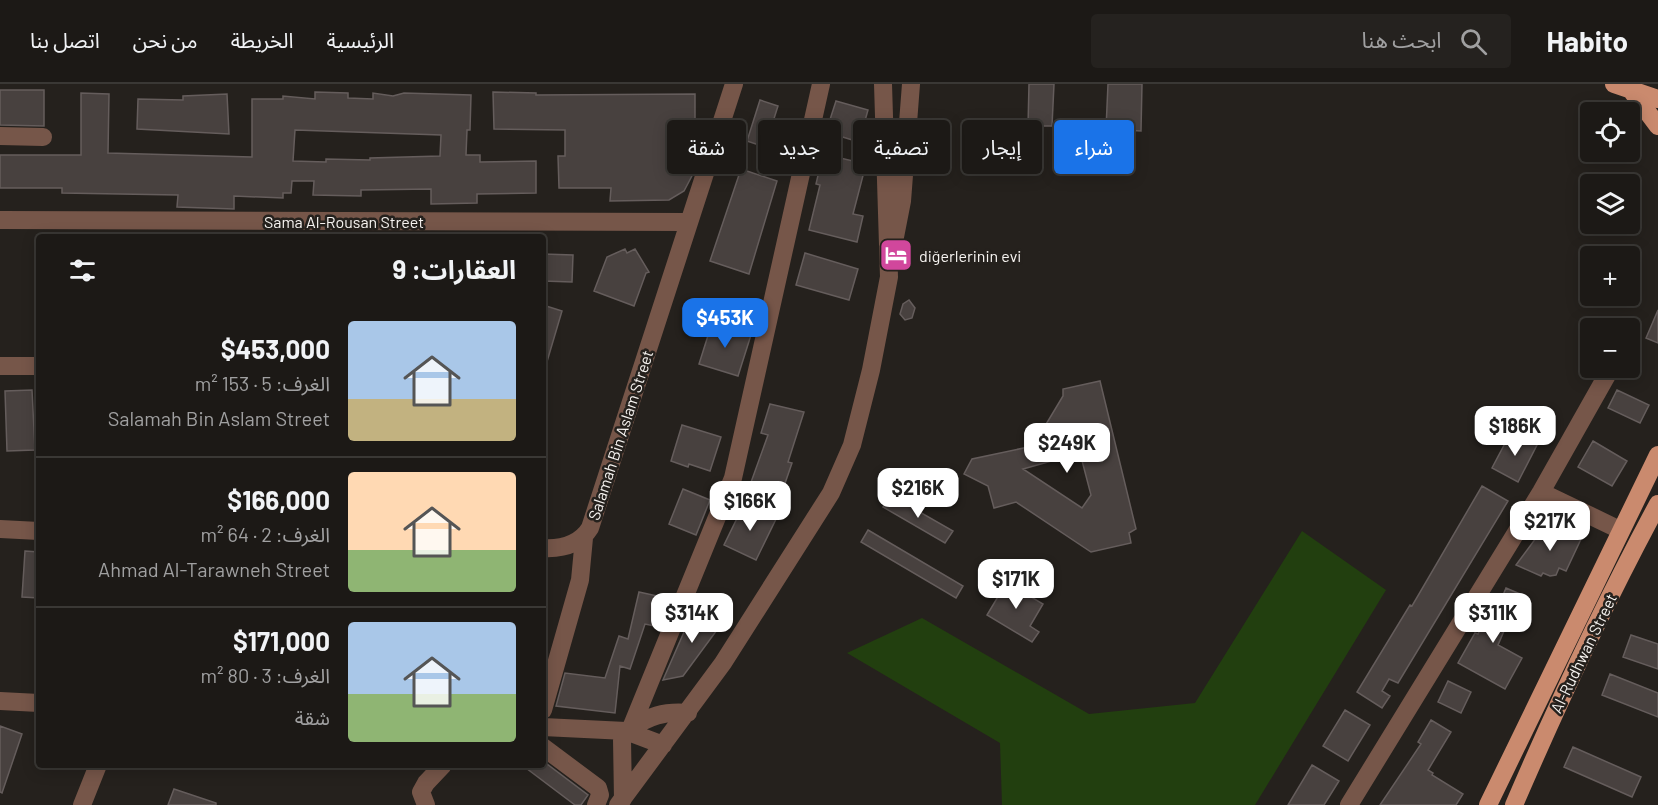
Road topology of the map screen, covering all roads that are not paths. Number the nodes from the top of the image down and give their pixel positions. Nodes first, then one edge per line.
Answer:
1 (734, 84) edge
2 (820, 84) edge
3 (883, 84) edge
4 (911, 84) edge
5 (1623, 87) edge
6 (1658, 99) edge
7 (1658, 126) edge
8 (0, 136) edge
9 (44, 137) dead end
10 (0, 220) edge
11 (688, 222) junction
12 (513, 229) edge
13 (889, 264) junction
14 (0, 366) edge
15 (36, 366) edge
16 (1605, 378) edge
17 (1658, 455) edge
18 (1542, 492) junction
19 (1658, 504) edge
20 (0, 529) edge
21 (1620, 530) junction
22 (36, 531) edge
23 (584, 538) junction
24 (546, 548) edge
25 (546, 699) edge
26 (0, 701) edge
27 (36, 703) edge
28 (688, 713) junction
29 (546, 727) edge
30 (624, 732) junction
31 (546, 749) edge
32 (658, 750) junction
33 (97, 768) edge
34 (440, 768) edge
35 (621, 802) edge
36 (82, 805) edge
37 (426, 805) edge
38 (596, 805) edge
39 (1349, 805) edge
40 (1488, 805) edge
41 (1514, 805) edge

1 - 11 street, Salamah Bin Aslam Street
2 - 30 street
3 - 13 street
4 - 13 street
5 - 6 main road
5 - 7 main road
8 - 9 street
10 - 12 street, Sama Al-Rousan Street
11 - 12 street, Sama Al-Rousan Street
11 - 23 street, Salamah Bin Aslam Street
13 - 28 street
14 - 15 street
16 - 18 street
17 - 21 main road
18 - 21 street
18 - 39 street
19 - 41 main road, Al-Rudhwan Street
20 - 22 street
21 - 40 main road
23 - 24 street, Salamah Bin Aslam Street
23 - 25 street
26 - 27 street
28 - 30 street
28 - 32 street
29 - 30 street
30 - 32 street
30 - 35 street
31 - 38 street
32 - 35 street
33 - 36 street
34 - 37 street

